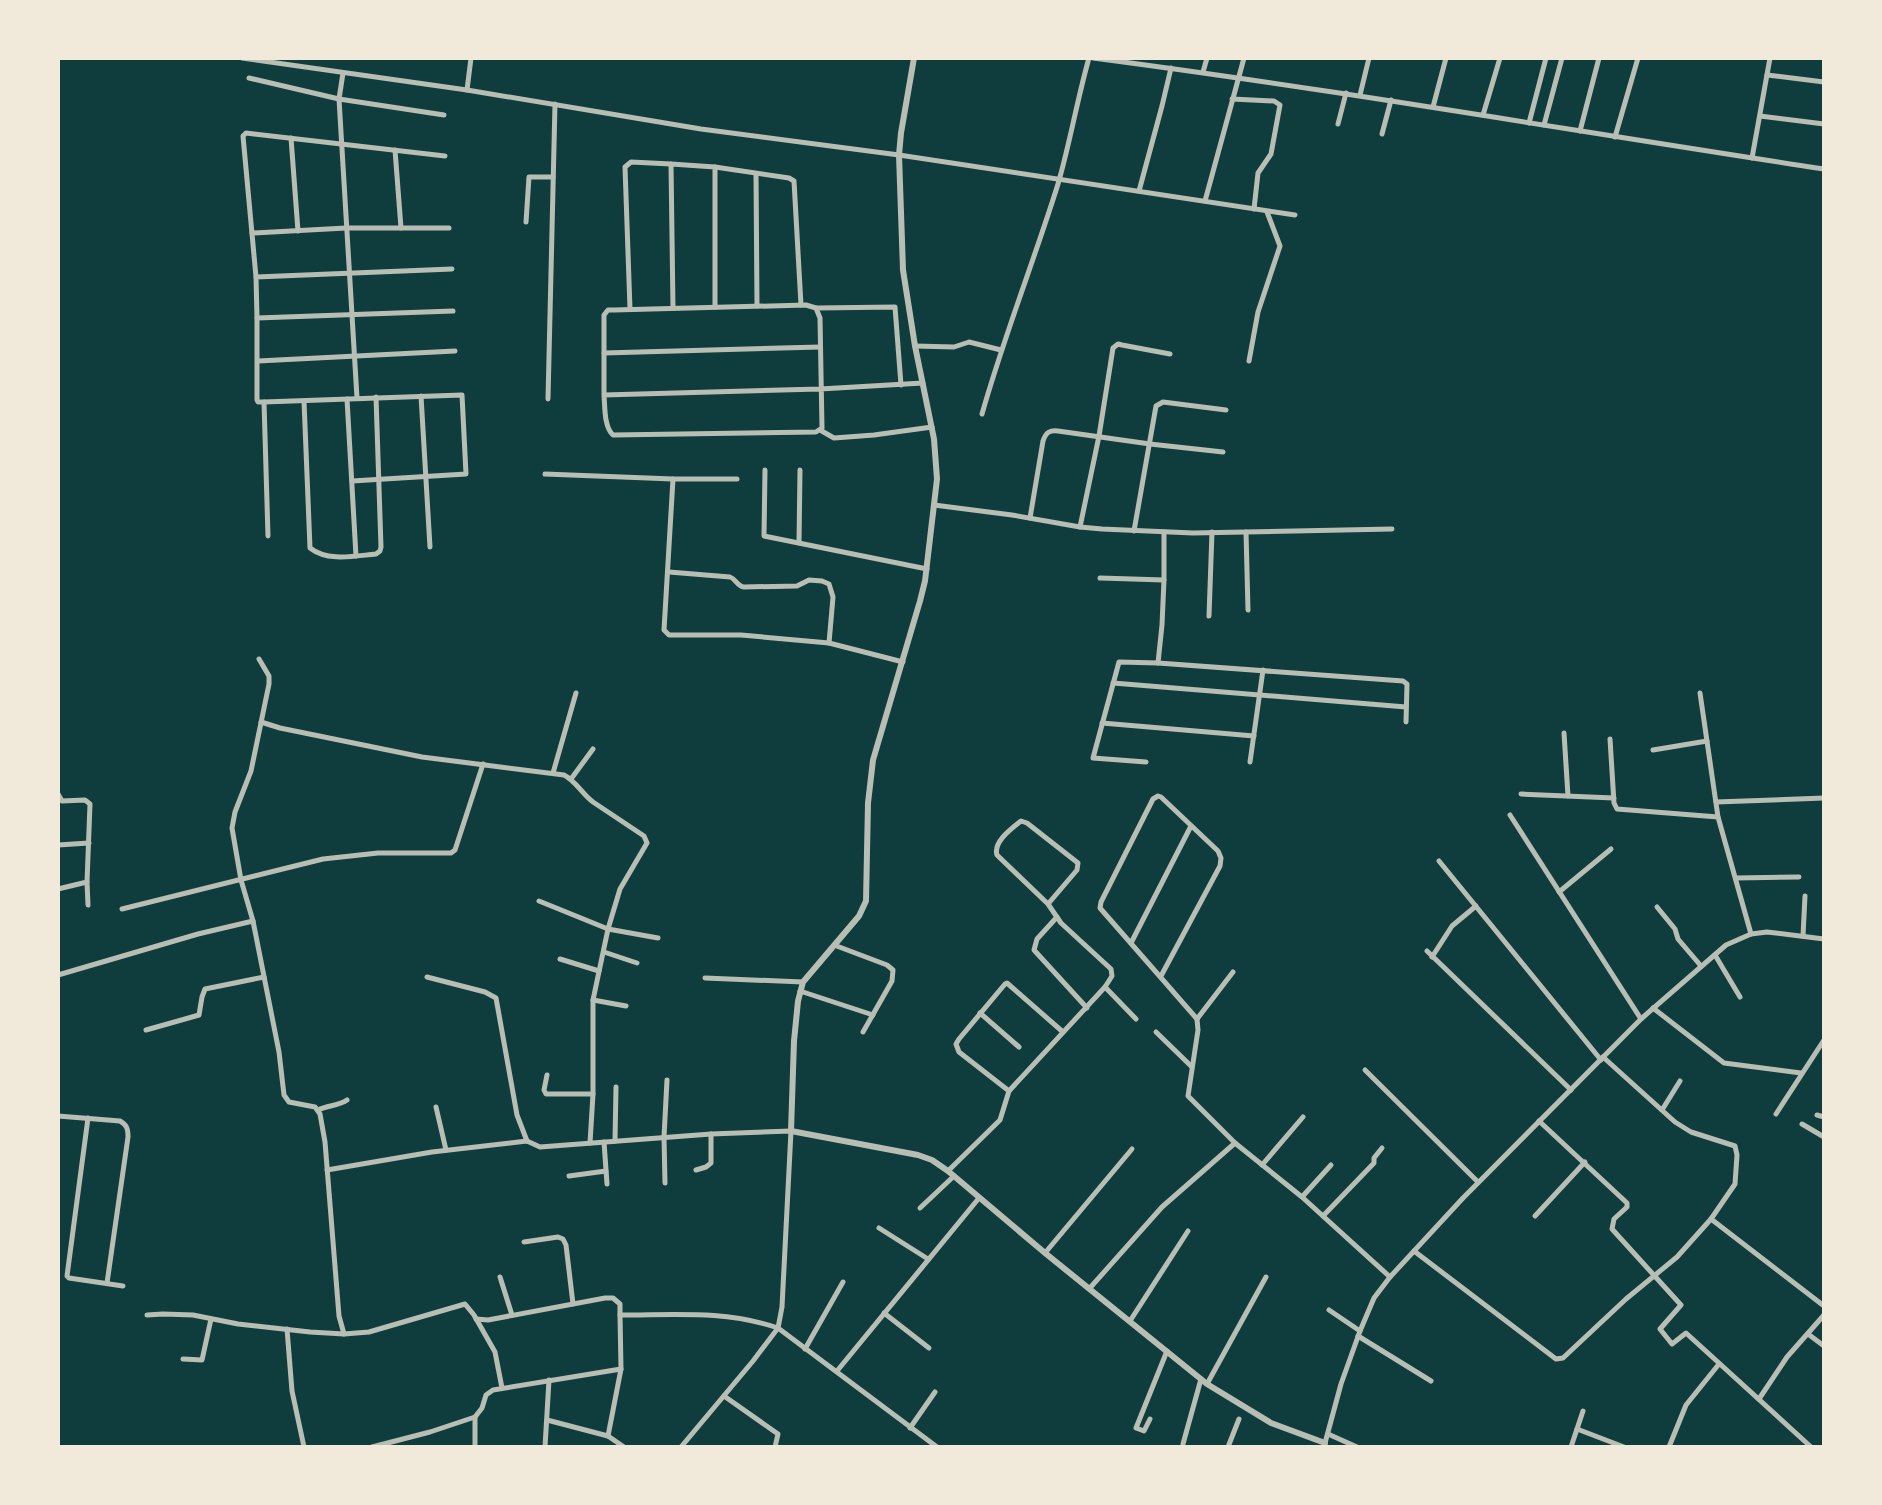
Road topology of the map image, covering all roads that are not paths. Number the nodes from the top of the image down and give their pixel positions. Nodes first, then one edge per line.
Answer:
1 (242, 58) edge
2 (471, 58) edge
3 (914, 58) edge
4 (1207, 58) edge
5 (1244, 58) edge
6 (1369, 58) edge
7 (1446, 58) edge
8 (1500, 58) edge
9 (1546, 58) edge
10 (1562, 58) edge
11 (1599, 58) edge
12 (1638, 58) edge
13 (1770, 58) edge
14 (1090, 59) edge
15 (1170, 70) junction
16 (1203, 72) junction
17 (343, 73) junction
18 (1767, 75) junction
19 (249, 78) dead end
20 (1237, 80) junction
21 (1824, 82) edge
22 (467, 90) junction
23 (339, 95) junction
24 (1360, 95) junction
25 (1233, 96) junction
26 (1346, 96) junction
27 (1390, 103) junction
28 (555, 104) junction
29 (1433, 107) junction
30 (444, 115) dead end
31 (1483, 115) junction
32 (1760, 116) junction
33 (1339, 121) dead end
34 (1529, 123) junction
35 (1824, 124) edge
36 (1544, 125) junction
37 (1580, 131) junction
38 (1382, 134) dead end
39 (1615, 137) junction
40 (291, 138) junction
41 (342, 144) junction
42 (395, 150) junction
43 (899, 155) junction
44 (445, 156) dead end
45 (1752, 158) junction
46 (671, 164) junction
47 (715, 167) junction
48 (1824, 169) edge
49 (756, 174) junction
50 (553, 177) junction
51 (1059, 179) junction
52 (1139, 191) junction
53 (1205, 201) junction
54 (1254, 209) junction
55 (1267, 211) junction
56 (1295, 215) dead end
57 (526, 222) dead end
58 (346, 228) junction
59 (401, 228) junction
60 (449, 228) dead end
61 (298, 231) junction
62 (252, 233) junction
63 (452, 269) dead end
64 (349, 274) junction
65 (256, 277) junction
66 (801, 305) junction
67 (757, 306) junction
68 (715, 307) junction
69 (673, 308) junction
70 (816, 308) junction
71 (630, 309) junction
72 (453, 311) dead end
73 (351, 315) junction
74 (257, 318) junction
75 (915, 346) junction
76 (820, 347) junction
77 (1001, 350) junction
78 (455, 351) dead end
79 (604, 353) junction
80 (1170, 354) dead end
81 (354, 356) junction
82 (258, 361) junction
83 (1249, 361) dead end
84 (923, 383) junction
85 (901, 385) junction
86 (820, 389) junction
87 (604, 395) junction
88 (421, 396) junction
89 (376, 397) junction
90 (357, 398) junction
91 (347, 399) junction
92 (548, 399) dead end
93 (304, 401) junction
94 (264, 402) junction
95 (1226, 410) dead end
96 (982, 414) dead end
97 (932, 427) junction
98 (820, 430) junction
99 (1099, 436) junction
100 (1150, 444) junction
101 (1223, 452) dead end
102 (765, 470) dead end
103 (800, 470) dead end
104 (545, 474) dead end
105 (426, 477) junction
106 (673, 479) junction
107 (737, 479) dead end
108 (378, 480) junction
109 (352, 481) junction
110 (934, 505) junction
111 (1030, 518) junction
112 (1080, 527) junction
113 (1392, 529) dead end
114 (1134, 531) junction
115 (1164, 532) junction
116 (1212, 532) junction
117 (1246, 532) junction
118 (268, 536) dead end
119 (799, 543) junction
120 (430, 547) dead end
121 (356, 556) junction
122 (927, 569) junction
123 (668, 572) junction
124 (1100, 578) dead end
125 (1164, 580) junction
126 (1248, 610) dead end
127 (1209, 616) dead end
128 (829, 643) junction
129 (259, 659) dead end
130 (903, 662) junction
131 (1158, 663) junction
132 (1263, 670) junction
133 (1113, 683) junction
134 (576, 693) dead end
135 (1700, 693) dead end
136 (1260, 695) junction
137 (1406, 707) junction
138 (261, 722) junction
139 (1406, 722) dead end
140 (1102, 723) junction
141 (1564, 733) dead end
142 (1254, 736) junction
143 (1610, 739) dead end
144 (1707, 741) junction
145 (593, 749) dead end
146 (1653, 750) dead end
147 (1146, 762) dead end
148 (1250, 762) dead end
149 (483, 764) junction
150 (553, 773) junction
151 (571, 779) junction
152 (58, 794) edge
153 (1521, 794) dead end
154 (1568, 796) junction
155 (1614, 798) junction
156 (1824, 798) edge
157 (60, 802) edge
158 (1716, 802) junction
159 (1510, 815) dead end
160 (1718, 817) junction
161 (1191, 826) junction
162 (89, 843) junction
163 (58, 845) edge
164 (1611, 849) dead end
165 (1439, 861) dead end
166 (1799, 877) dead end
167 (1736, 878) junction
168 (241, 880) junction
169 (87, 882) junction
170 (58, 889) edge
171 (1559, 892) junction
172 (1805, 896) dead end
173 (539, 901) dead end
174 (1048, 904) junction
175 (88, 905) dead end
176 (1476, 906) junction
177 (1657, 907) dead end
178 (122, 909) dead end
179 (1057, 917) junction
180 (253, 921) junction
181 (608, 929) junction
182 (1751, 934) junction
183 (1803, 936) junction
184 (658, 938) dead end
185 (1824, 939) edge
186 (1131, 943) junction
187 (834, 945) junction
188 (1427, 951) dead end
189 (604, 952) junction
190 (1715, 955) junction
191 (1432, 957) junction
192 (560, 959) dead end
193 (637, 963) dead end
194 (1701, 966) junction
195 (599, 971) junction
196 (1233, 972) dead end
197 (58, 975) edge
198 (1161, 976) junction
199 (264, 977) junction
200 (427, 977) dead end
201 (705, 978) dead end
202 (803, 982) junction
203 (1105, 987) junction
204 (800, 991) junction
205 (1740, 997) dead end
206 (593, 1000) junction
207 (626, 1006) dead end
208 (1087, 1008) junction
209 (1653, 1008) junction
210 (980, 1013) junction
211 (873, 1015) junction
212 (1136, 1019) dead end
213 (1197, 1019) junction
214 (1641, 1019) junction
215 (146, 1030) dead end
216 (863, 1032) dead end
217 (1063, 1032) junction
218 (1156, 1032) dead end
219 (1824, 1040) edge
220 (1019, 1047) dead end
221 (1602, 1058) junction
222 (1192, 1067) junction
223 (1365, 1070) dead end
224 (1801, 1073) junction
225 (547, 1075) dead end
226 (667, 1080) dead end
227 (1680, 1081) dead end
228 (616, 1087) dead end
229 (1571, 1090) junction
230 (1009, 1091) junction
231 (593, 1094) junction
232 (347, 1100) dead end
233 (436, 1107) dead end
234 (318, 1110) junction
235 (1662, 1110) junction
236 (1776, 1114) dead end
237 (1817, 1115) dead end
238 (58, 1116) edge
239 (1303, 1117) dead end
240 (1824, 1117) edge
241 (88, 1118) junction
242 (1539, 1121) junction
243 (1802, 1124) dead end
244 (791, 1131) junction
245 (711, 1134) junction
246 (664, 1137) junction
247 (1824, 1137) edge
248 (527, 1141) junction
249 (615, 1141) junction
250 (604, 1142) junction
251 (590, 1143) junction
252 (1235, 1143) junction
253 (1382, 1148) dead end
254 (1132, 1149) dead end
255 (446, 1150) junction
256 (1585, 1162) junction
257 (1262, 1165) junction
258 (1331, 1165) dead end
259 (327, 1170) junction
260 (696, 1170) dead end
261 (606, 1171) junction
262 (951, 1174) junction
263 (569, 1176) dead end
264 (1478, 1182) junction
265 (665, 1183) dead end
266 (607, 1184) dead end
267 (1302, 1197) junction
268 (979, 1198) junction
269 (920, 1208) dead end
270 (1323, 1216) junction
271 (1535, 1216) dead end
272 (1711, 1219) junction
273 (879, 1228) dead end
274 (1188, 1231) dead end
275 (524, 1242) dead end
276 (1414, 1251) junction
277 (1045, 1253) junction
278 (928, 1259) junction
279 (1654, 1276) junction
280 (500, 1277) dead end
281 (1266, 1277) dead end
282 (1390, 1277) junction
283 (843, 1282) dead end
284 (107, 1283) junction
285 (123, 1286) dead end
286 (1089, 1289) junction
287 (573, 1304) junction
288 (1824, 1306) edge
289 (1329, 1310) dead end
290 (884, 1313) junction
291 (147, 1315) dead end
292 (512, 1315) junction
293 (620, 1315) junction
294 (1824, 1315) edge
295 (211, 1319) junction
296 (476, 1319) junction
297 (1130, 1321) junction
298 (778, 1328) junction
299 (287, 1329) junction
300 (1359, 1333) junction
301 (344, 1334) junction
302 (1808, 1334) junction
303 (1824, 1346) edge
304 (929, 1348) dead end
305 (805, 1349) junction
306 (1167, 1351) junction
307 (183, 1359) dead end
308 (1719, 1364) junction
309 (621, 1369) junction
310 (837, 1371) junction
311 (549, 1380) junction
312 (1431, 1381) dead end
313 (1204, 1382) junction
314 (502, 1388) junction
315 (935, 1392) dead end
316 (724, 1396) junction
317 (1759, 1399) junction
318 (1583, 1411) dead end
319 (475, 1417) junction
320 (1150, 1419) dead end
321 (1239, 1419) dead end
322 (547, 1420) junction
323 (910, 1428) junction
324 (1577, 1429) junction
325 (1328, 1434) junction
326 (608, 1436) junction
327 (1183, 1444) dead end
328 (1325, 1445) edge
329 (304, 1447) edge
330 (372, 1447) edge
331 (475, 1447) edge
332 (545, 1447) edge
333 (624, 1447) edge
334 (681, 1447) edge
335 (775, 1447) edge
336 (937, 1447) edge
337 (1228, 1447) edge
338 (1357, 1447) edge
339 (1571, 1447) edge
340 (1624, 1447) edge
341 (1669, 1447) edge
342 (1811, 1447) edge

1 - 17 street
2 - 22 street
3 - 43 street
4 - 16 street
5 - 20 street
6 - 24 street
7 - 29 street
8 - 31 street
9 - 34 street
10 - 36 street
11 - 37 street
12 - 39 street
13 - 18 street
14 - 15 street
14 - 51 street
15 - 16 street
15 - 52 street
16 - 20 street
17 - 22 street
17 - 23 street
18 - 21 street
18 - 32 street
19 - 23 street
20 - 25 street
20 - 26 street
22 - 28 street
23 - 30 street
23 - 41 street
24 - 26 street
24 - 27 street
25 - 53 street
25 - 54 street
26 - 33 street
27 - 29 street
27 - 38 street
28 - 43 street
28 - 50 street
29 - 31 street
31 - 34 street
32 - 35 street
32 - 45 street
34 - 36 street
36 - 37 street
37 - 39 street
39 - 45 street
40 - 41 street
40 - 61 street
40 - 62 street
41 - 42 street
41 - 58 street
42 - 44 street
42 - 59 street
43 - 51 street
43 - 75 street
45 - 48 street
46 - 47 street
46 - 69 street
46 - 71 street
47 - 49 street
47 - 68 street
49 - 66 street
49 - 67 street
50 - 57 street
50 - 92 street
51 - 52 street
51 - 77 street
52 - 53 street
53 - 54 street
54 - 55 street
55 - 56 street
55 - 83 street
58 - 59 street
58 - 61 street
58 - 64 street
59 - 60 street
61 - 62 street
62 - 65 street
63 - 64 street
64 - 65 street
64 - 73 street
65 - 74 street
66 - 67 street
66 - 70 street
67 - 68 street
68 - 69 street
69 - 71 street
70 - 76 street
70 - 85 street
71 - 79 street
72 - 73 street
73 - 74 street
73 - 81 street
74 - 82 street
75 - 77 street
75 - 84 street
76 - 79 street
76 - 86 street
77 - 96 street
78 - 81 street
79 - 87 street
80 - 99 street
81 - 82 street
81 - 90 street
82 - 94 street
84 - 85 street
84 - 97 street
85 - 86 street
86 - 87 street
86 - 98 street
87 - 98 street
88 - 89 street
88 - 105 street
88 - 105 street
89 - 90 street
89 - 108 street
90 - 91 street
91 - 93 street
91 - 109 street
93 - 94 street
93 - 121 street
94 - 118 street
95 - 100 street
97 - 98 street
97 - 110 street
99 - 100 street
99 - 111 street
99 - 112 street
100 - 101 street
100 - 114 street
102 - 119 street
103 - 119 street
104 - 106 street
105 - 108 street
105 - 120 street
106 - 107 street
106 - 123 street
108 - 109 street
108 - 121 street
109 - 121 street
110 - 111 street
110 - 122 street
111 - 112 street
112 - 114 street
113 - 117 street
114 - 115 street
115 - 116 street
115 - 125 street
116 - 117 street
116 - 127 street
117 - 126 street
119 - 122 street
122 - 130 street
123 - 128 street
123 - 128 street
124 - 125 street
125 - 131 street
128 - 130 street
129 - 138 street
130 - 187 street
131 - 132 street
131 - 133 street
132 - 136 street
132 - 137 street
133 - 136 street
133 - 140 street
134 - 150 street
135 - 144 street
136 - 137 street
136 - 142 street
137 - 139 street
138 - 149 street
138 - 168 street
140 - 142 street
140 - 147 street
141 - 154 street
142 - 148 street
143 - 155 street
144 - 146 street
144 - 158 street
145 - 151 street
149 - 150 street
149 - 168 street
150 - 151 street
151 - 181 street
152 - 157 street
153 - 154 street
154 - 155 street
155 - 160 street
156 - 158 street
157 - 162 street
158 - 160 street
159 - 171 street
160 - 167 street
161 - 186 street
161 - 186 street
161 - 198 street
162 - 163 street
162 - 169 street
164 - 171 street
165 - 176 street
166 - 167 street
167 - 182 street
168 - 178 street
168 - 180 street
169 - 170 street
169 - 175 street
171 - 214 street
172 - 183 street
173 - 181 street
174 - 174 street
174 - 179 street
176 - 191 street
176 - 221 street
177 - 194 street
179 - 203 street
179 - 208 street
180 - 197 street
180 - 199 street
181 - 184 street
181 - 189 street
182 - 183 street
182 - 190 street
183 - 185 street
186 - 198 street
187 - 202 street
187 - 211 street
188 - 191 street
189 - 193 street
189 - 195 street
190 - 194 street
190 - 205 street
191 - 229 street
192 - 195 street
194 - 209 street
195 - 206 street
196 - 213 street
198 - 213 street
199 - 215 street
199 - 234 street
200 - 248 street
201 - 202 street
202 - 204 street
203 - 208 street
203 - 212 street
204 - 211 street
204 - 244 street
206 - 207 street
206 - 231 street
208 - 217 street
209 - 214 street
209 - 224 street
210 - 217 street
210 - 220 street
210 - 230 street
211 - 216 street
213 - 222 street
214 - 221 street
217 - 230 street
218 - 222 street
219 - 224 street
221 - 229 street
221 - 235 street
222 - 252 street
223 - 264 street
224 - 236 street
225 - 231 street
226 - 246 street
227 - 235 street
228 - 249 street
229 - 242 street
230 - 262 street
231 - 251 street
232 - 234 street
233 - 255 street
234 - 259 street
235 - 272 street
237 - 240 street
238 - 241 street
239 - 257 street
241 - 284 street
241 - 284 street
242 - 256 street
242 - 264 street
243 - 247 street
244 - 245 street
244 - 262 street
244 - 298 street
245 - 246 street
245 - 260 street
246 - 249 street
246 - 265 street
248 - 251 street
248 - 255 street
249 - 250 street
250 - 251 street
250 - 261 street
252 - 257 street
252 - 286 street
253 - 270 street
254 - 277 street
255 - 259 street
256 - 271 street
256 - 279 street
257 - 267 street
258 - 267 street
259 - 301 street
261 - 263 street
261 - 266 street
262 - 268 street
262 - 269 street
264 - 276 street
267 - 270 street
268 - 277 street
268 - 278 street
270 - 282 street
272 - 279 street
272 - 288 street
273 - 278 street
274 - 297 street
275 - 287 street
276 - 279 street
276 - 282 street
277 - 286 street
278 - 290 street
279 - 308 street
280 - 292 street
281 - 313 street
282 - 300 street
283 - 305 street
284 - 285 street
286 - 297 street
287 - 292 street
287 - 293 street
289 - 300 street
290 - 304 street
290 - 310 street
291 - 295 street
292 - 296 street
293 - 298 street
293 - 309 street
294 - 302 street
295 - 299 street
295 - 307 street
296 - 301 street
296 - 314 street
297 - 306 street
298 - 305 street
298 - 316 street
299 - 301 street
299 - 329 street
300 - 312 street
300 - 325 street
302 - 303 street
302 - 317 street
305 - 310 street
306 - 313 street
306 - 320 street
308 - 317 street
308 - 341 street
309 - 311 street
309 - 326 street
310 - 323 street
311 - 314 street
311 - 322 street
313 - 327 street
313 - 328 street
314 - 319 street
315 - 323 street
316 - 334 street
316 - 335 street
317 - 342 street
318 - 324 street
319 - 330 street
319 - 331 street
321 - 337 street
322 - 326 street
322 - 332 street
323 - 336 street
324 - 339 street
324 - 340 street
325 - 328 street
325 - 338 street
326 - 333 street

